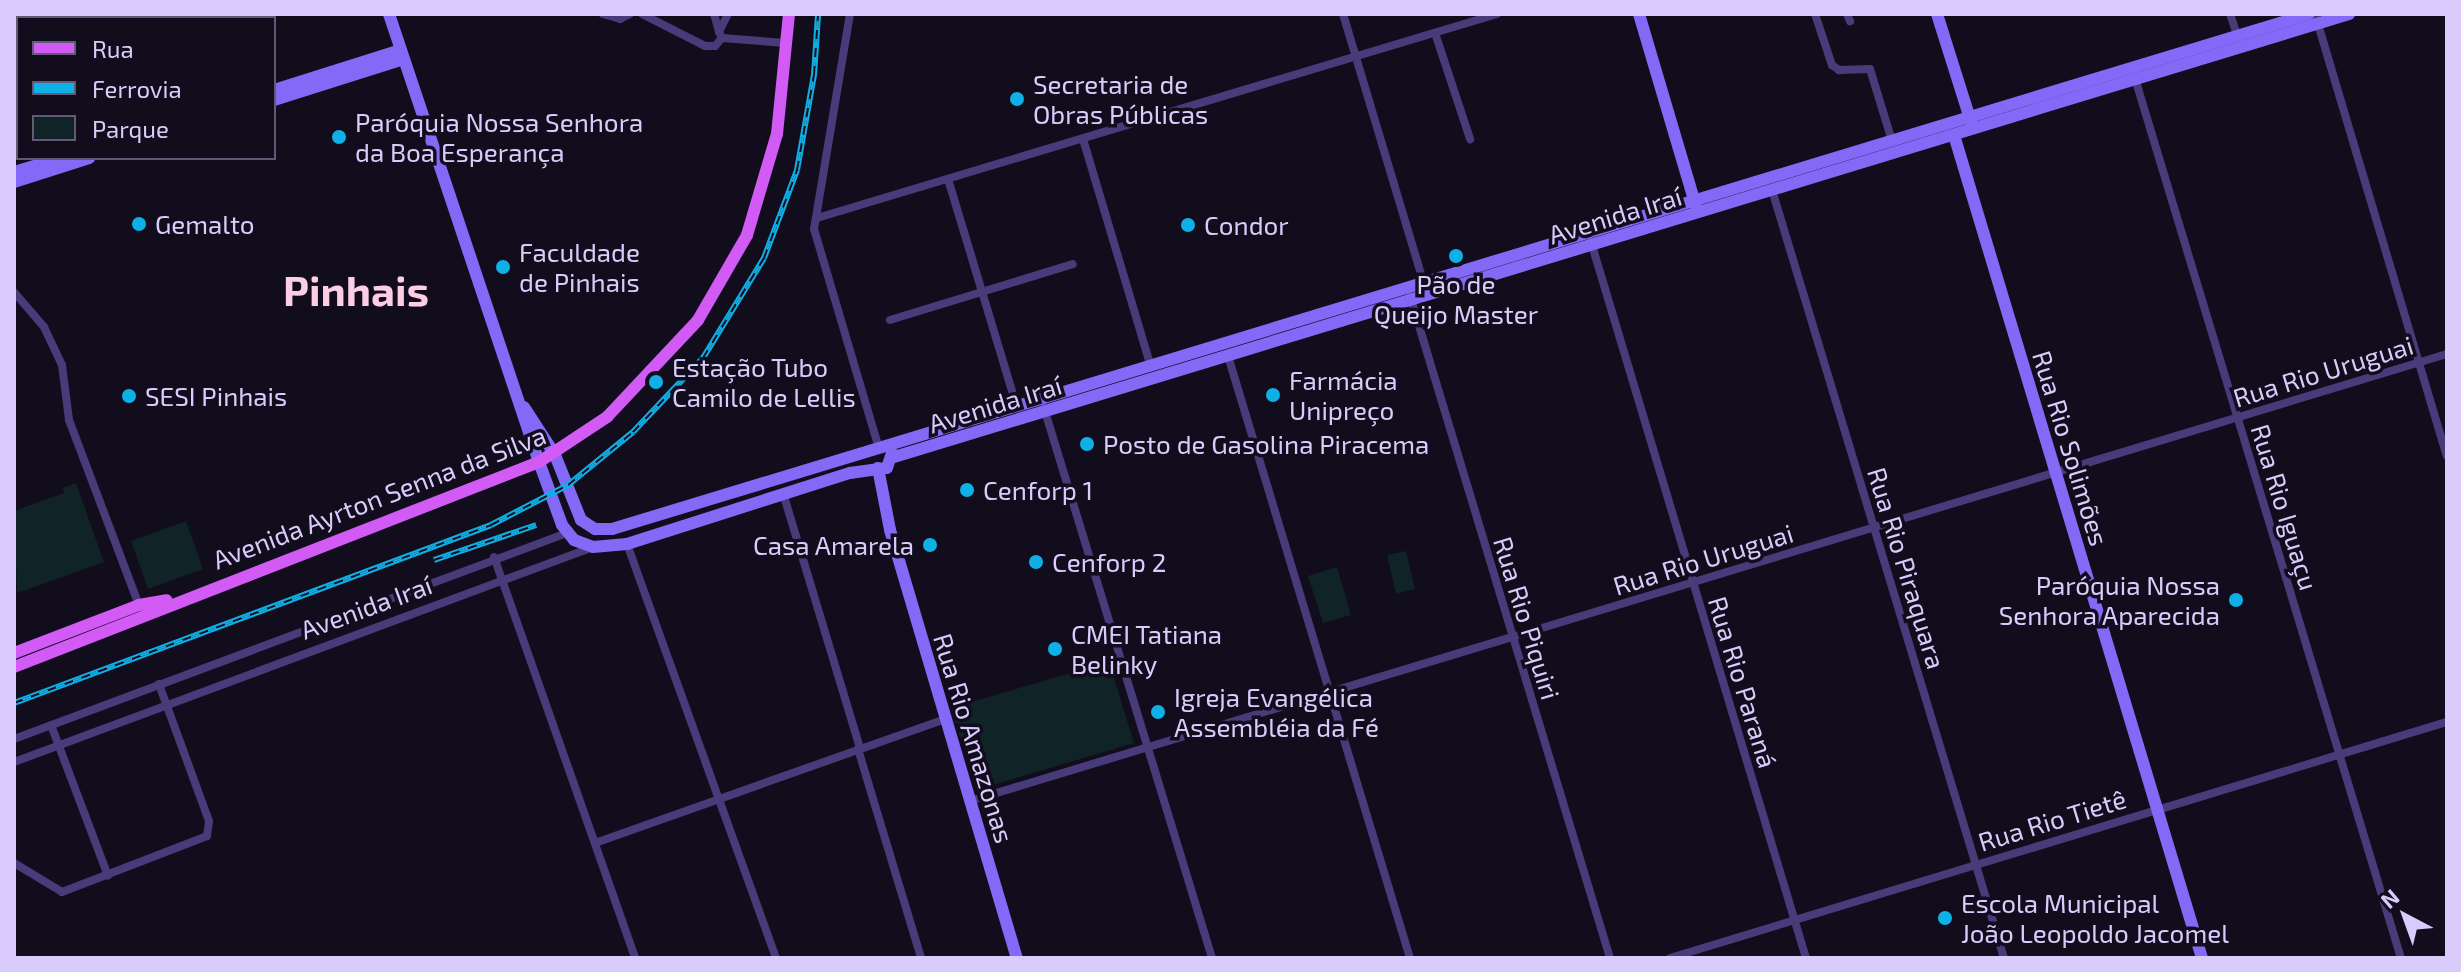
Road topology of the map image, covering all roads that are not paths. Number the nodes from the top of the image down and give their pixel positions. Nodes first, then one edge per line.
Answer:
1 (389, 14) edge
2 (603, 14) edge
3 (630, 14) edge
4 (642, 14) edge
5 (714, 14) edge
6 (728, 14) edge
7 (789, 14) edge
8 (850, 14) edge
9 (1343, 14) edge
10 (1497, 14) edge
11 (1639, 14) edge
12 (1815, 14) edge
13 (1937, 14) edge
14 (2230, 14) edge
15 (2349, 14) edge
16 (2314, 17) edge
17 (1435, 33) junction
18 (720, 35) junction
19 (2240, 41) junction
20 (786, 43) junction
21 (402, 54) junction
22 (1356, 57) junction
23 (2133, 74) junction
24 (276, 89) edge
25 (276, 99) edge
26 (1971, 123) junction
27 (1954, 135) junction
28 (1083, 139) junction
29 (1470, 139) dead end
30 (1892, 141) junction
31 (54, 160) edge
32 (80, 160) edge
33 (14, 172) edge
34 (948, 179) junction
35 (14, 182) edge
36 (1772, 190) junction
37 (1725, 198) junction
38 (1696, 207) junction
39 (817, 218) junction
40 (1591, 239) junction
41 (1565, 247) junction
42 (1073, 264) dead end
43 (1424, 284) junction
44 (982, 291) junction
45 (14, 292) edge
46 (1410, 294) junction
47 (890, 320) dead end
48 (1248, 343) junction
49 (2447, 354) edge
50 (1228, 356) junction
51 (2419, 363) junction
52 (1151, 367) junction
53 (1043, 406) junction
54 (524, 407) junction
55 (1017, 408) junction
56 (2237, 417) junction
57 (555, 455) junction
58 (2447, 456) edge
59 (882, 458) junction
60 (539, 462) junction
61 (850, 473) junction
62 (2055, 473) junction
63 (783, 493) junction
64 (1874, 529) junction
65 (890, 530) junction
66 (567, 533) junction
67 (627, 544) junction
68 (593, 547) junction
69 (494, 557) junction
70 (502, 581) junction
71 (1692, 582) junction
72 (182, 598) junction
73 (139, 605) junction
74 (1512, 637) junction
75 (14, 653) edge
76 (14, 667) edge
77 (159, 684) junction
78 (1330, 693) junction
79 (168, 706) junction
80 (945, 719) junction
81 (2447, 722) edge
82 (51, 725) junction
83 (14, 739) edge
84 (59, 746) junction
85 (1148, 747) junction
86 (859, 748) junction
87 (2340, 755) junction
88 (14, 762) edge
89 (718, 798) junction
90 (970, 801) junction
91 (2158, 809) junction
92 (595, 843) junction
93 (14, 863) edge
94 (1975, 864) junction
95 (108, 876) junction
96 (1794, 920) junction
97 (635, 958) edge
98 (776, 958) edge
99 (921, 958) edge
100 (1017, 958) edge
101 (1212, 958) edge
102 (1410, 958) edge
103 (1610, 958) edge
104 (1670, 958) edge
105 (1806, 958) edge
106 (2004, 958) edge
107 (2202, 958) edge
108 (2401, 958) edge

1 - 21 main road
2 - 3 street
4 - 18 street
5 - 18 street
6 - 18 street
7 - 20 main road, Avenida Ayrton Senna da Silva
8 - 39 street
9 - 22 street
10 - 17 street
11 - 38 main road
12 - 30 street
13 - 26 main road
14 - 19 street
15 - 16 main road, Avenida Iraí
16 - 19 main road, Avenida Iraí
16 - 51 street
17 - 22 street
17 - 29 street
18 - 20 street
19 - 23 main road, Avenida Iraí
20 - 57 main road, Avenida Ayrton Senna da Silva
21 - 24 main road
21 - 25 main road
21 - 54 main road
22 - 28 street
22 - 43 street
23 - 26 main road, Avenida Iraí
23 - 56 street, Rua Rio Iguaçu
26 - 27 main road, Avenida Iraí
26 - 30 main road, Avenida Iraí
27 - 36 main road, Avenida Iraí
27 - 62 main road, Rua Rio Solimões
28 - 34 street
28 - 52 street
30 - 37 main road, Avenida Iraí
31 - 33 main road
32 - 35 main road
34 - 39 street
34 - 44 street
36 - 37 main road, Avenida Iraí
36 - 64 street, Rua Rio Piraquara
37 - 38 main road, Avenida Iraí
38 - 40 main road, Avenida Iraí
39 - 59 street
40 - 41 main road, Avenida Iraí
40 - 71 street, Rua Rio Paraná
41 - 43 main road, Avenida Iraí
41 - 46 main road, Avenida Iraí
42 - 44 street
43 - 46 main road, Avenida Iraí
44 - 47 street
44 - 55 street
45 - 73 street
46 - 48 main road, Avenida Iraí
46 - 74 street, Rua Rio Piquiri
48 - 50 main road, Avenida Iraí
48 - 52 main road, Avenida Iraí
49 - 51 street, Rua Rio Uruguai
50 - 53 main road, Avenida Iraí
50 - 78 street
51 - 56 street, Rua Rio Uruguai
51 - 58 street
52 - 53 main road, Avenida Iraí
53 - 55 main road, Avenida Iraí
53 - 59 main road, Avenida Iraí
53 - 85 street
54 - 57 main road
54 - 60 main road
55 - 59 main road, Avenida Iraí
56 - 62 street, Rua Rio Uruguai
56 - 87 street, Rua Rio Iguaçu
57 - 59 main road, Avenida Iraí
57 - 60 main road, Avenida Ayrton Senna da Silva
59 - 61 main road, Avenida Iraí
59 - 65 main road, Rua Rio Amazonas
60 - 66 main road
60 - 72 main road, Avenida Ayrton Senna da Silva
61 - 63 main road, Avenida Iraí
61 - 65 main road
62 - 64 street, Rua Rio Uruguai
62 - 91 main road, Rua Rio Solimões
63 - 67 main road, Avenida Iraí
63 - 86 street
64 - 71 street, Rua Rio Uruguai
64 - 94 street, Rua Rio Piraquara
65 - 80 main road, Rua Rio Amazonas
66 - 68 main road
66 - 69 street, Avenida Iraí
67 - 68 main road, Avenida Iraí
67 - 89 street
68 - 70 street, Avenida Iraí
69 - 70 street
69 - 77 street, Avenida Iraí
70 - 79 street, Avenida Iraí
70 - 92 street
71 - 74 street, Rua Rio Uruguai
71 - 96 street, Rua Rio Paraná
72 - 73 main road, Avenida Ayrton Senna da Silva
72 - 76 main road, Avenida Ayrton Senna da Silva
73 - 75 main road, Avenida Ayrton Senna da Silva
74 - 78 street, Rua Rio Uruguai
74 - 103 street, Rua Rio Piquiri
77 - 79 street
77 - 82 street, Avenida Iraí
78 - 85 street, Rua Rio Uruguai
78 - 102 street
79 - 84 street, Avenida Iraí
79 - 95 street
80 - 86 street
80 - 90 main road, Rua Rio Amazonas
81 - 87 street, Rua Rio Tietê
82 - 83 street, Avenida Iraí
82 - 84 street
84 - 88 street, Avenida Iraí
84 - 95 street
85 - 90 street, Rua Rio Uruguai
85 - 101 street
86 - 89 street
86 - 99 street
87 - 91 street, Rua Rio Tietê
87 - 108 street, Rua Rio Iguaçu
89 - 92 street
89 - 98 street
90 - 100 main road, Rua Rio Amazonas
91 - 94 street, Rua Rio Tietê
91 - 107 main road, Rua Rio Solimões
92 - 97 street
93 - 95 street
94 - 96 street, Rua Rio Tietê
94 - 106 street, Rua Rio Piraquara
96 - 104 street, Rua Rio Tietê
96 - 105 street, Rua Rio Paraná

